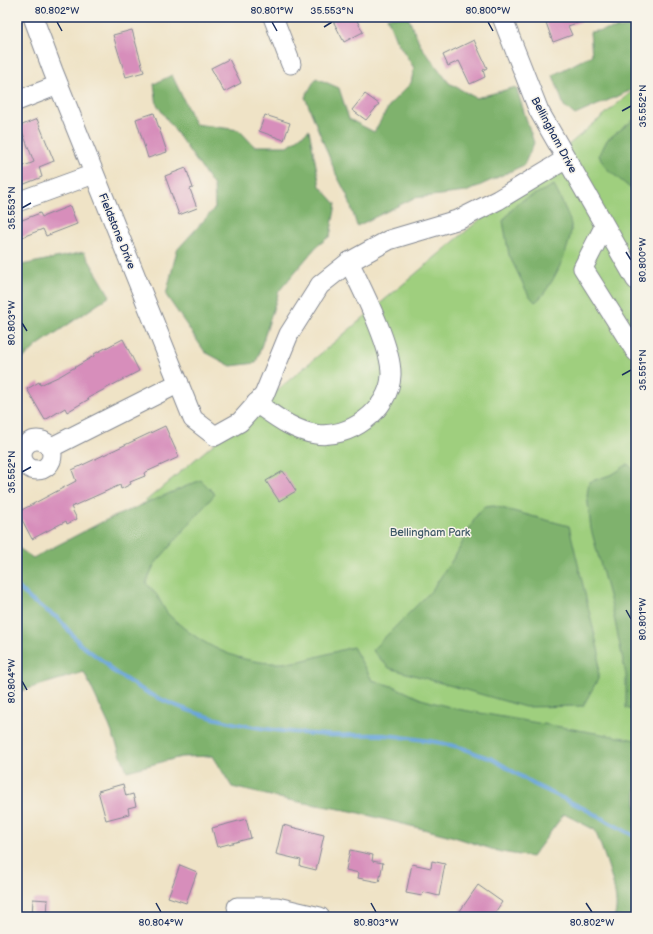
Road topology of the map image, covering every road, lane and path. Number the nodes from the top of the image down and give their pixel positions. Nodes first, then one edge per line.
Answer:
1 (33, 17) edge
2 (273, 17) edge
3 (502, 17) edge
4 (291, 64) dead end
5 (58, 85) junction
6 (17, 101) edge
7 (566, 159) junction
8 (94, 174) junction
9 (17, 202) edge
10 (604, 227) junction
11 (349, 262) junction
12 (636, 280) edge
13 (636, 352) edge
14 (178, 383) junction
15 (256, 404) junction
16 (50, 448) dead end
17 (237, 907) dead end
18 (320, 917) edge

1 - 5 street, Fieldstone Drive
2 - 4 street
3 - 7 street, Bellingham Drive
5 - 6 street
5 - 8 street, Fieldstone Drive
7 - 10 street, Bellingham Drive
7 - 11 street
8 - 9 street
8 - 14 street, Fieldstone Drive
10 - 12 street, Bellingham Drive
10 - 13 street
11 - 15 street
11 - 15 street
14 - 15 street, Fieldstone Drive
14 - 16 street
17 - 18 street

